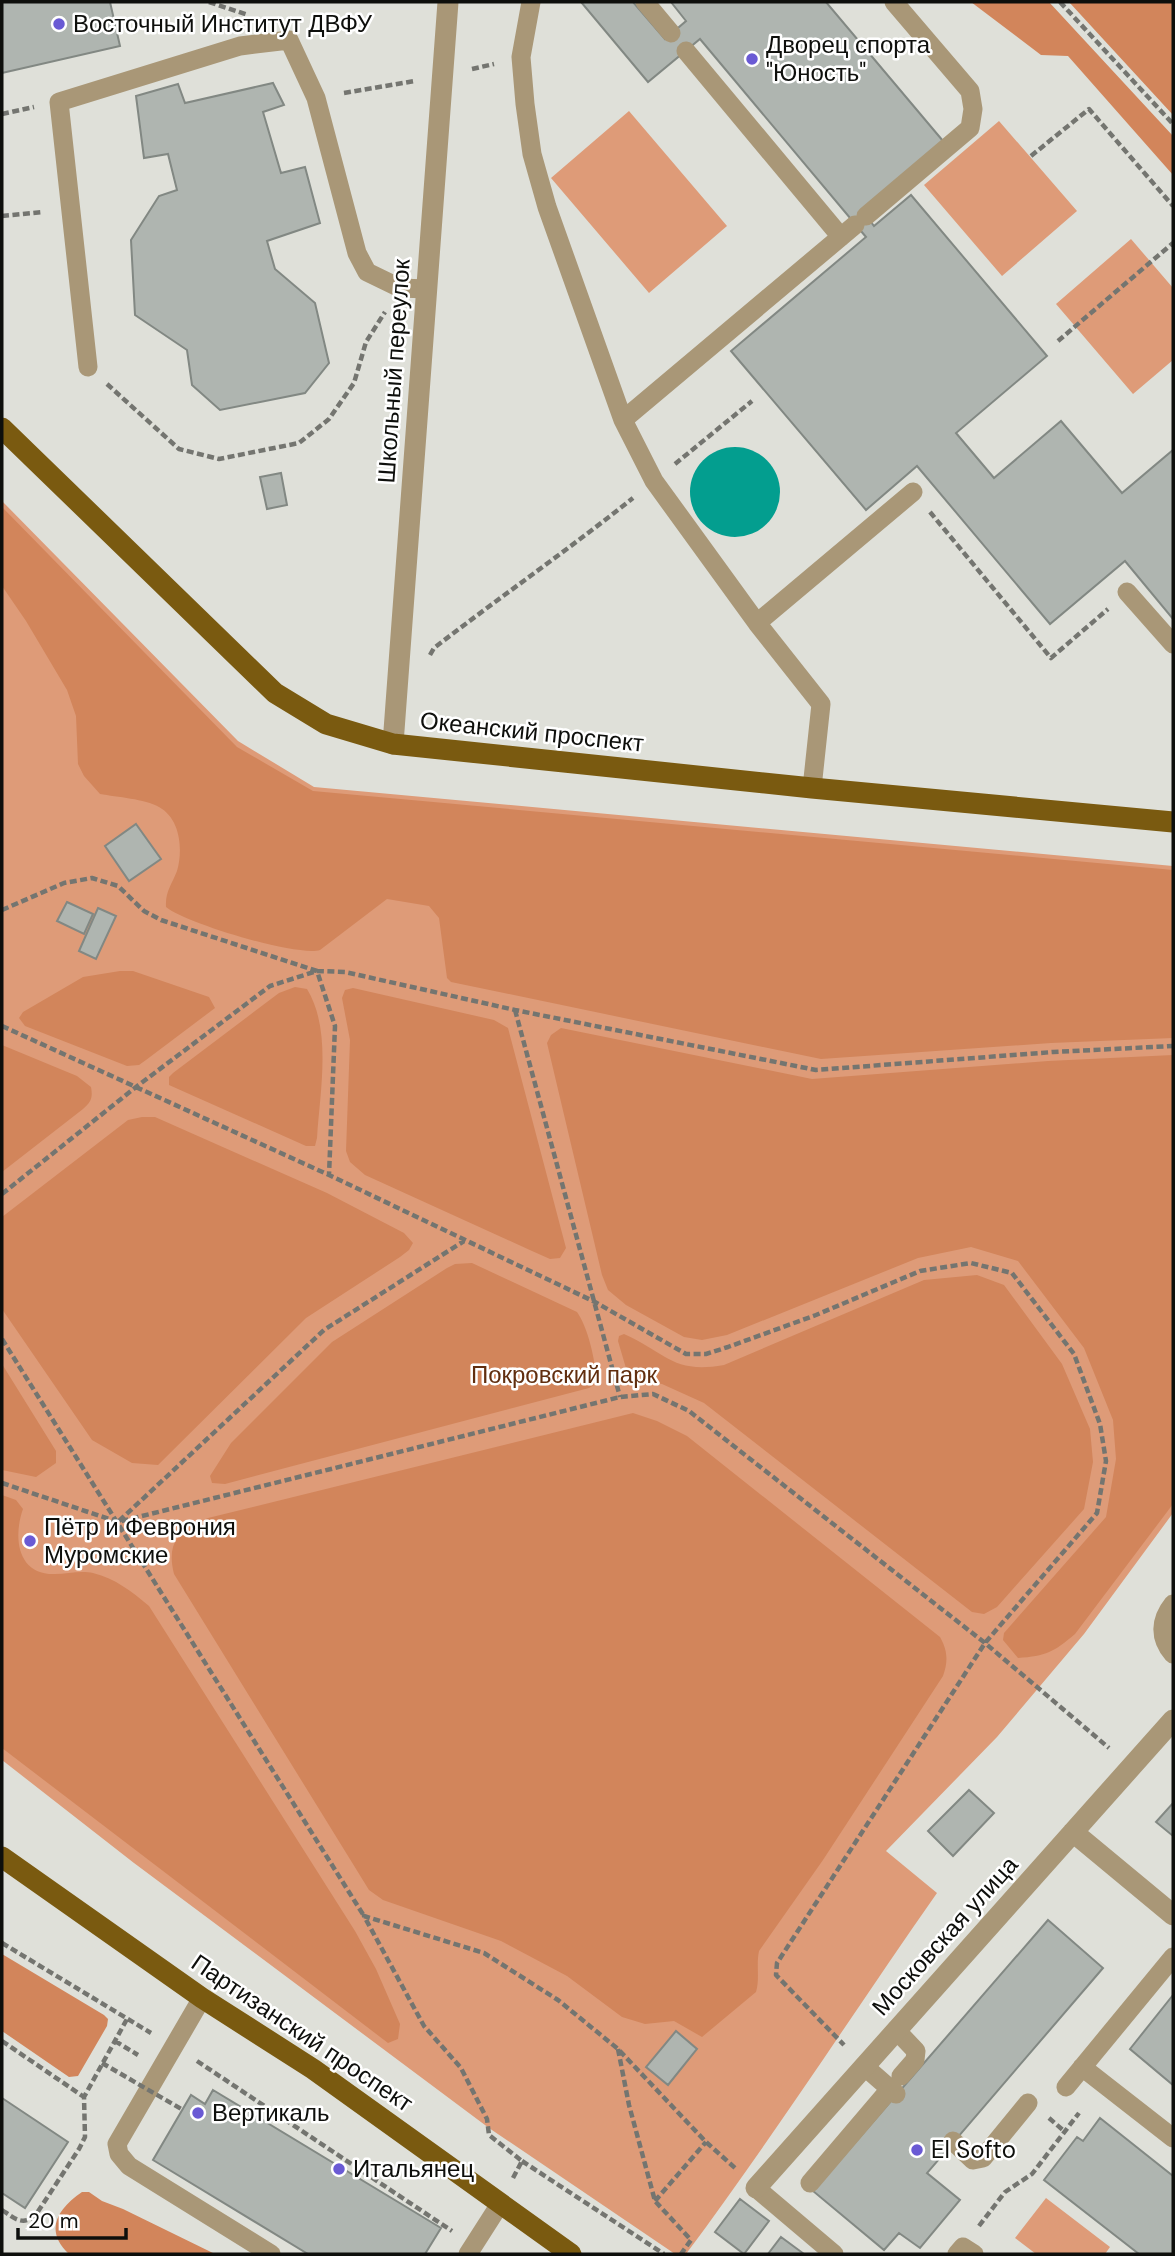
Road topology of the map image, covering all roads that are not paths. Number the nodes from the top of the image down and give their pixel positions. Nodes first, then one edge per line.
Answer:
1 (448, 2) edge
2 (531, 2) edge
3 (645, 2) edge
4 (894, 2) edge
5 (671, 33) dead end
6 (686, 51) dead end
7 (854, 226) junction
8 (427, 289) junction
9 (88, 367) road end
10 (623, 420) junction
11 (2, 428) edge
12 (913, 492) road end
13 (1127, 592) road end
14 (757, 623) junction
15 (1173, 644) edge
16 (393, 744) junction
17 (812, 788) junction
18 (1173, 822) edge
19 (1173, 1604) edge
20 (1173, 1654) edge
21 (1173, 1720) edge
22 (1073, 1832) junction
23 (2, 1857) edge
24 (1173, 1915) edge
25 (1173, 1957) edge
26 (202, 1998) junction
27 (897, 2030) junction
28 (864, 2066) junction
29 (1082, 2067) junction
30 (896, 2086) junction
31 (1066, 2087) dead end
32 (1028, 2103) dead end
33 (1173, 2138) edge
34 (953, 2141) dead end
35 (810, 2183) dead end
36 (756, 2188) joint
37 (499, 2204) junction
38 (471, 2250) edge
39 (271, 2254) edge
40 (571, 2254) edge
41 (834, 2254) edge

1 - 8 street, Школьный переулок
2 - 10 lane
3 - 5 lane
4 - 7 lane
6 - 7 lane
7 - 10 lane
8 - 9 lane
8 - 16 street, Школьный переулок
10 - 14 lane
11 - 16 main road, Океанский проспект
12 - 14 lane
13 - 15 lane
14 - 17 lane
16 - 17 main road, Океанский проспект
17 - 18 main road, Океанский проспект
19 - 20 lane
21 - 22 street, Московская улица
22 - 24 street
22 - 27 street, Московская улица
23 - 26 main road, Партизанский проспект
25 - 29 lane
26 - 37 main road, Партизанский проспект
26 - 39 lane
27 - 28 street, Московская улица
27 - 30 lane
28 - 30 lane
28 - 36 street, Московская улица
29 - 31 lane
29 - 33 lane
30 - 35 lane
32 - 34 lane
36 - 41 lane
37 - 38 lane
37 - 40 main road, Партизанский проспект

